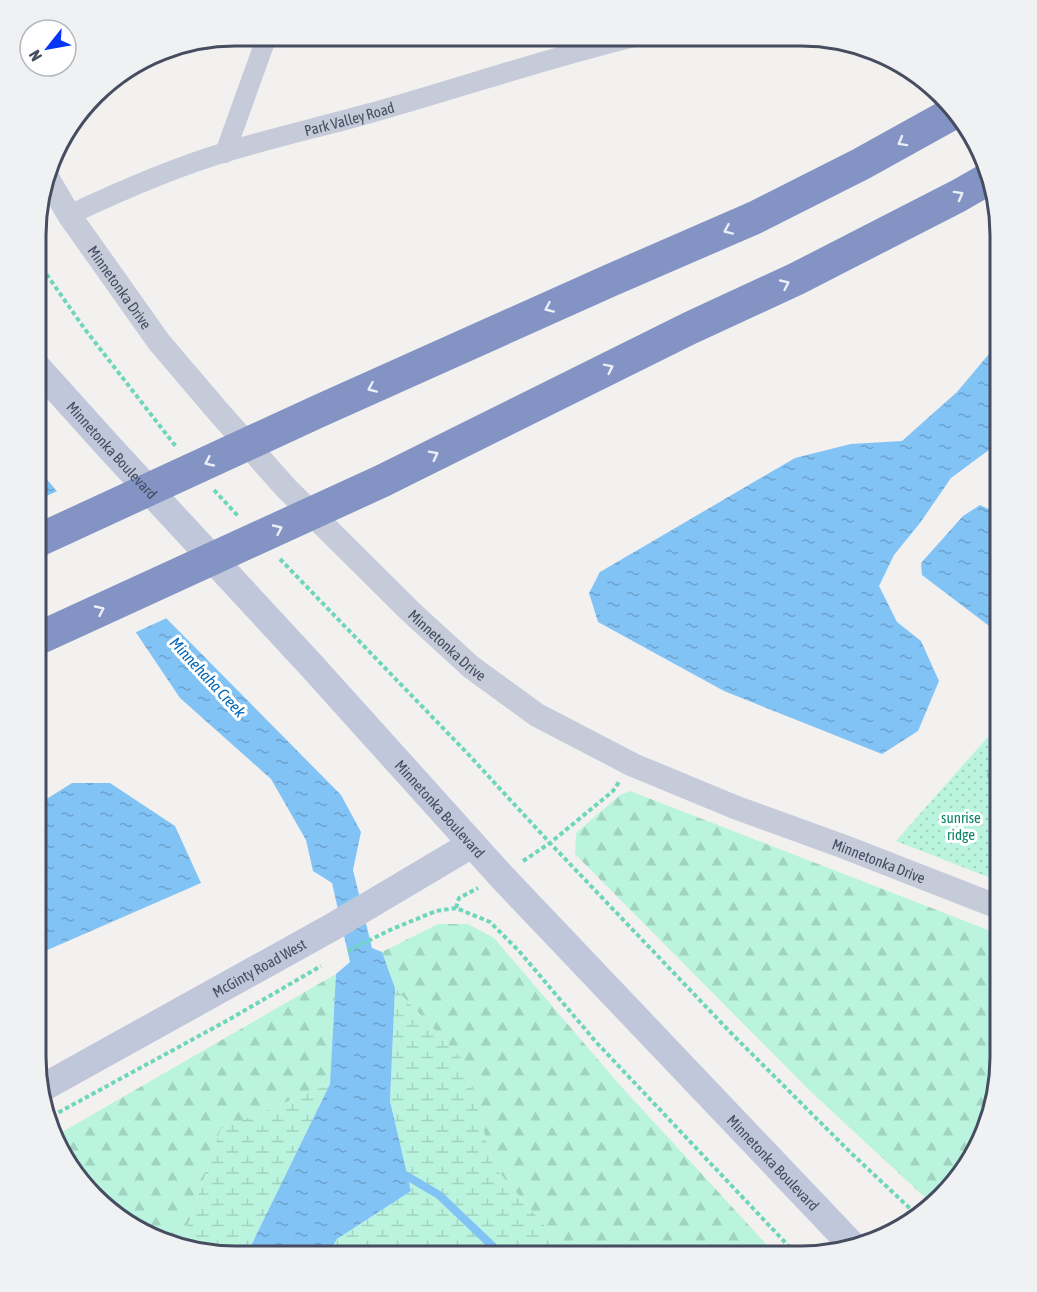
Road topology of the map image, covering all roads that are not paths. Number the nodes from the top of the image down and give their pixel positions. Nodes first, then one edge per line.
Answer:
1 (263, 46) edge
2 (600, 46) edge
3 (948, 116) edge
4 (225, 153) junction
5 (983, 182) edge
6 (53, 188) edge
7 (69, 215) junction
8 (47, 377) edge
9 (47, 536) edge
10 (47, 635) edge
11 (472, 844) junction
12 (990, 904) edge
13 (49, 1084) edge
14 (846, 1240) edge

1 - 4 street
2 - 4 street, Park Valley Road
3 -> 9 highway
4 - 7 street, Park Valley Road
10 -> 5 highway
6 - 7 street, Minnetonka Drive
7 - 12 street, Minnetonka Drive
8 - 11 main road, Minnetonka Boulevard
11 - 13 main road, McGinty Road West
11 - 14 main road, Minnetonka Boulevard

